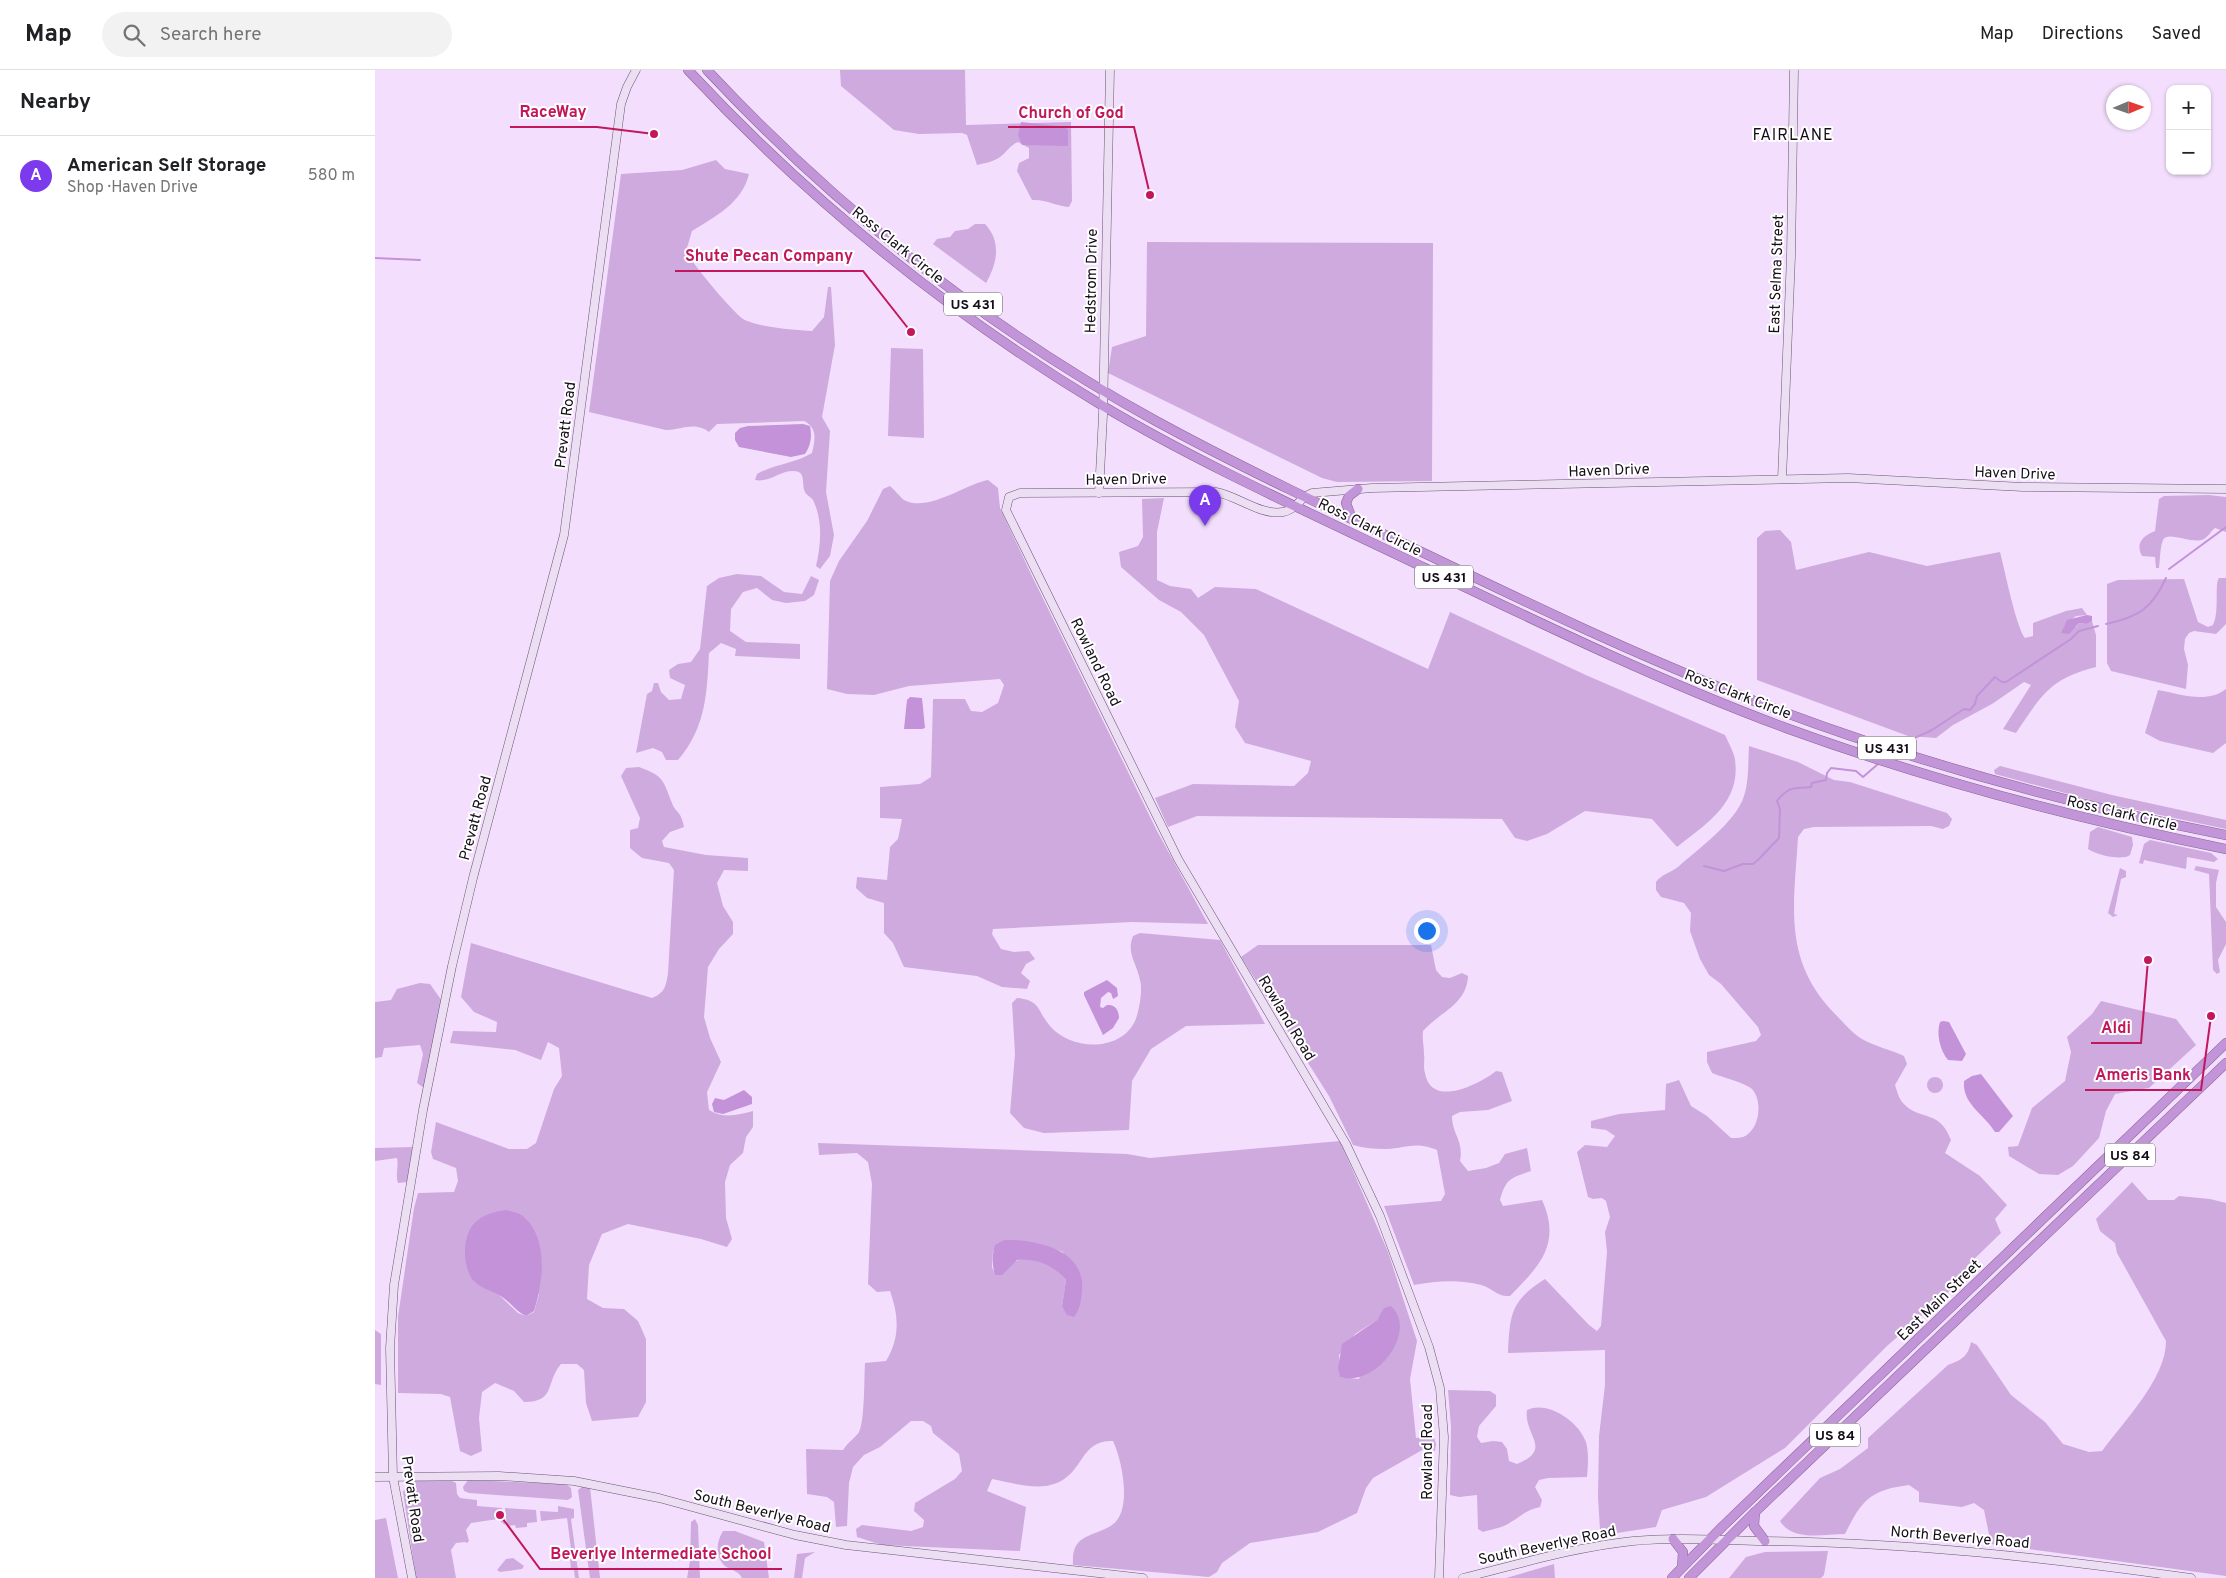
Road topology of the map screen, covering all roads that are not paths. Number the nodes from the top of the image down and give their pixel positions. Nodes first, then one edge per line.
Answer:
1 (636, 70) edge
2 (688, 70) edge
3 (707, 70) edge
4 (1110, 70) edge
5 (1794, 70) edge
6 (787, 151) junction
7 (779, 162) junction
8 (1103, 390) junction
9 (1103, 406) junction
10 (1782, 479) junction
11 (1358, 489) junction
12 (2226, 489) edge
13 (1099, 493) junction
14 (1304, 496) junction
15 (1007, 501) joint
16 (1295, 506) junction
17 (1352, 519) junction
18 (1461, 571) junction
19 (1456, 583) junction
20 (1649, 658) junction
21 (1644, 671) junction
22 (1985, 778) junction
23 (1999, 782) junction
24 (1966, 786) junction
25 (1976, 789) junction
26 (2226, 836) edge
27 (2226, 849) edge
28 (2226, 1044) edge
29 (2226, 1063) edge
30 (375, 1477) edge
31 (393, 1477) junction
32 (1755, 1512) junction
33 (1673, 1539) junction
34 (1710, 1539) junction
35 (1726, 1540) junction
36 (1765, 1541) junction
37 (1682, 1567) junction
38 (412, 1578) edge
39 (1143, 1578) edge
40 (1439, 1578) edge
41 (1463, 1578) edge
42 (1672, 1578) edge
43 (1689, 1578) edge
44 (2191, 1578) edge

1 - 31 street, Prevatt Road
2 - 7 highway, Ross Clark Circle / US 431
3 - 6 highway, Ross Clark Circle / US 431
4 - 8 street, Hedstrom Drive
5 - 10 street, East Selma Street
6 - 7 highway
6 - 8 highway, Ross Clark Circle / US 431
7 - 9 highway, Ross Clark Circle / US 431
8 - 9 street, Hedstrom Drive
8 - 14 highway, Ross Clark Circle / US 431
9 - 13 street, Hedstrom Drive
9 - 16 highway, Ross Clark Circle / US 431
10 - 11 street, Haven Drive
10 - 12 street, Haven Drive
11 - 14 street, Haven Drive
11 - 17 highway
13 - 15 street, Haven Drive
13 - 16 street, Haven Drive
14 - 16 street
14 - 17 highway, Ross Clark Circle / US 431
15 - 40 street, Rowland Road
16 - 19 highway, Ross Clark Circle / US 431
17 - 18 highway, Ross Clark Circle / US 431
18 - 19 highway
18 - 20 highway, Ross Clark Circle / US 431
19 - 21 highway, Ross Clark Circle / US 431
20 - 21 highway
20 - 22 highway, Ross Clark Circle / US 431
21 - 24 highway, Ross Clark Circle / US 431
22 - 23 highway, Ross Clark Circle / US 431
22 - 24 highway
23 - 25 highway
23 - 26 highway, Ross Clark Circle / US 431
24 - 25 highway, Ross Clark Circle / US 431
25 - 27 highway, Ross Clark Circle / US 431
28 - 34 highway, East Main Street / US 84
29 - 32 highway, East Main Street / US 84
30 - 31 street, South Beverlye Road
31 - 38 street, Prevatt Road
31 - 39 street, South Beverlye Road
32 - 35 highway, East Main Street / US 84
32 - 36 highway
33 - 34 street, South Beverlye Road
33 - 37 highway
33 - 41 street, South Beverlye Road
34 - 35 street, South Beverlye Road
34 - 37 highway, East Main Street / US 84
35 - 36 street, North Beverlye Road
35 - 43 highway, East Main Street / US 84
36 - 44 street, North Beverlye Road
37 - 42 highway, East Main Street / US 84

